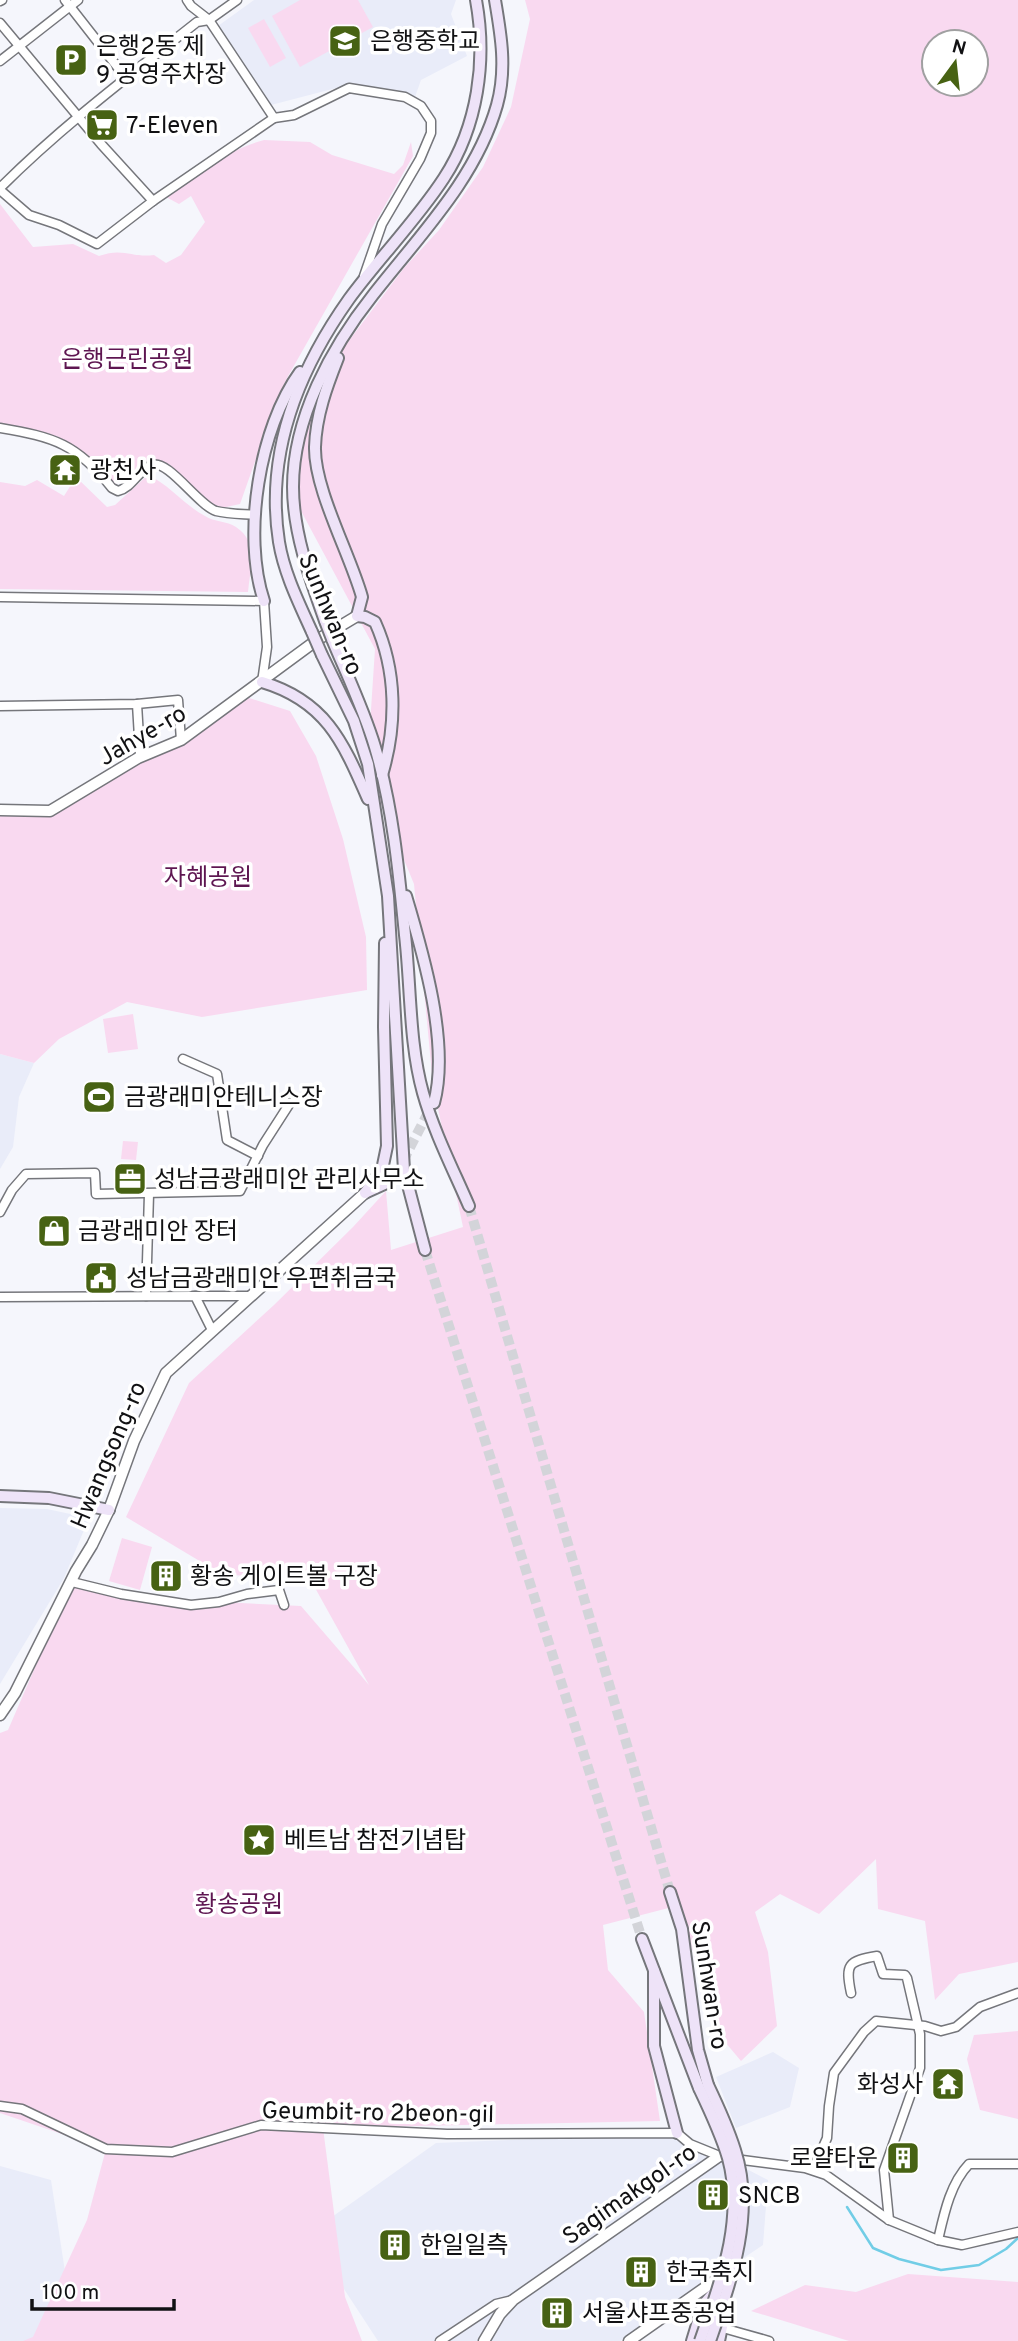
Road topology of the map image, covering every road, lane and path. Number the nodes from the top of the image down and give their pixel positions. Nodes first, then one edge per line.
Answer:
1 (78, 0) edge
2 (187, 0) edge
3 (237, 0) edge
4 (476, 0) edge
5 (495, 0) edge
6 (67, 3) edge
7 (209, 20) junction
8 (0, 23) edge
9 (19, 44) junction
10 (0, 61) edge
11 (126, 78) junction
12 (80, 116) junction
13 (274, 118) junction
14 (0, 189) edge
15 (153, 201) junction
16 (362, 284) junction
17 (353, 323) junction
18 (318, 347) junction
19 (0, 428) edge
20 (254, 515) junction
21 (0, 597) edge
22 (264, 601) junction
23 (357, 616) junction
24 (262, 682) junction
25 (137, 704) junction
26 (0, 705) edge
27 (181, 740) junction
28 (138, 758) junction
29 (381, 776) junction
30 (0, 810) edge
31 (373, 811) junction
32 (398, 868) junction
33 (387, 896) junction
34 (183, 1059) dead end
35 (290, 1103) dead end
36 (434, 1103) tunnel mouth
37 (258, 1156) junction
38 (396, 1173) tunnel mouth
39 (365, 1193) junction
40 (149, 1194) junction
41 (469, 1206) tunnel mouth
42 (0, 1212) edge
43 (425, 1250) tunnel mouth
44 (146, 1296) junction
45 (195, 1296) junction
46 (250, 1296) junction
47 (0, 1297) edge
48 (212, 1330) junction
49 (0, 1496) edge
50 (109, 1510) junction
51 (72, 1582) junction
52 (284, 1605) dead end
53 (0, 1715) edge
54 (670, 1892) tunnel mouth
55 (642, 1939) tunnel mouth
56 (654, 1971) junction
57 (851, 1993) dead end
58 (1018, 1993) edge
59 (922, 2026) junction
60 (703, 2087) junction
61 (0, 2106) edge
62 (677, 2133) junction
63 (718, 2157) junction
64 (735, 2159) junction
65 (1018, 2164) edge
66 (813, 2170) junction
67 (889, 2220) junction
68 (1016, 2233) edge
69 (937, 2240) junction
70 (732, 2269) junction
71 (513, 2300) junction
72 (723, 2328) junction
73 (440, 2341) edge
74 (484, 2341) edge
75 (629, 2341) edge
76 (692, 2341) edge
77 (700, 2341) edge
78 (710, 2341) edge
79 (719, 2341) edge
80 (769, 2341) edge

1 - 6 street
2 - 7 street
3 - 7 street
4 - 16 main road, Sunhwan-ro
5 - 17 main road, Sunhwan-ro
6 - 9 street
6 - 11 street
7 - 11 street
7 - 13 street
8 - 9 street
9 - 10 street
9 - 12 street
11 - 12 street
12 - 14 street
12 - 15 street
13 - 15 street
13 - 16 street
14 - 15 street
16 - 18 main road, Sunhwan-ro
17 - 23 main road
17 - 29 main road, Sunhwan-ro, bridge
18 - 20 main road
18 - 31 main road, Sunhwan-ro, bridge
19 - 20 street
20 - 22 main road
21 - 22 street
22 - 24 street
23 - 24 street, Jahye-ro
23 - 29 main road
24 - 27 street, Jahye-ro
24 - 31 main road
25 - 26 street
25 - 27 street
25 - 28 street
27 - 28 street, Jahye-ro
28 - 30 street, Jahye-ro
29 - 32 main road, Sunhwan-ro
31 - 33 main road, Sunhwan-ro
32 - 36 main road
32 - 41 main road, Sunhwan-ro
33 - 39 main road
33 - 43 main road, Sunhwan-ro
34 - 37 street
35 - 37 street
37 - 40 street
38 - 39 main road
39 - 46 street, Hwangsong-ro
40 - 42 street
40 - 44 street
44 - 45 street
44 - 47 street
45 - 46 street
45 - 48 street
46 - 48 street, Hwangsong-ro
48 - 50 street, Hwangsong-ro
49 - 50 main road
50 - 51 street, Hwangsong-ro
51 - 52 street
51 - 53 street, Hwangsong-ro
54 - 60 main road, Sunhwan-ro
55 - 56 main road, Sunhwan-ro
56 - 60 main road, Sunhwan-ro
56 - 62 main road
57 - 59 street
58 - 59 street
59 - 66 street
59 - 67 street
60 - 77 main road, bridge
60 - 78 main road, bridge
61 - 62 street, Geumbit-ro 2beon-gil
62 - 63 street
63 - 64 street, Sagimakgol-ro
63 - 71 street, Sagimakgol-ro
64 - 66 street, Sagimakgol-ro
64 - 70 street
65 - 69 street
66 - 67 street, Sagimakgol-ro
67 - 69 street, Sagimakgol-ro
68 - 69 street, Sagimakgol-ro
70 - 72 main road
70 - 75 street
70 - 76 main road
71 - 73 street
71 - 74 street, Sagimakgol-ro
72 - 79 main road
72 - 80 street

